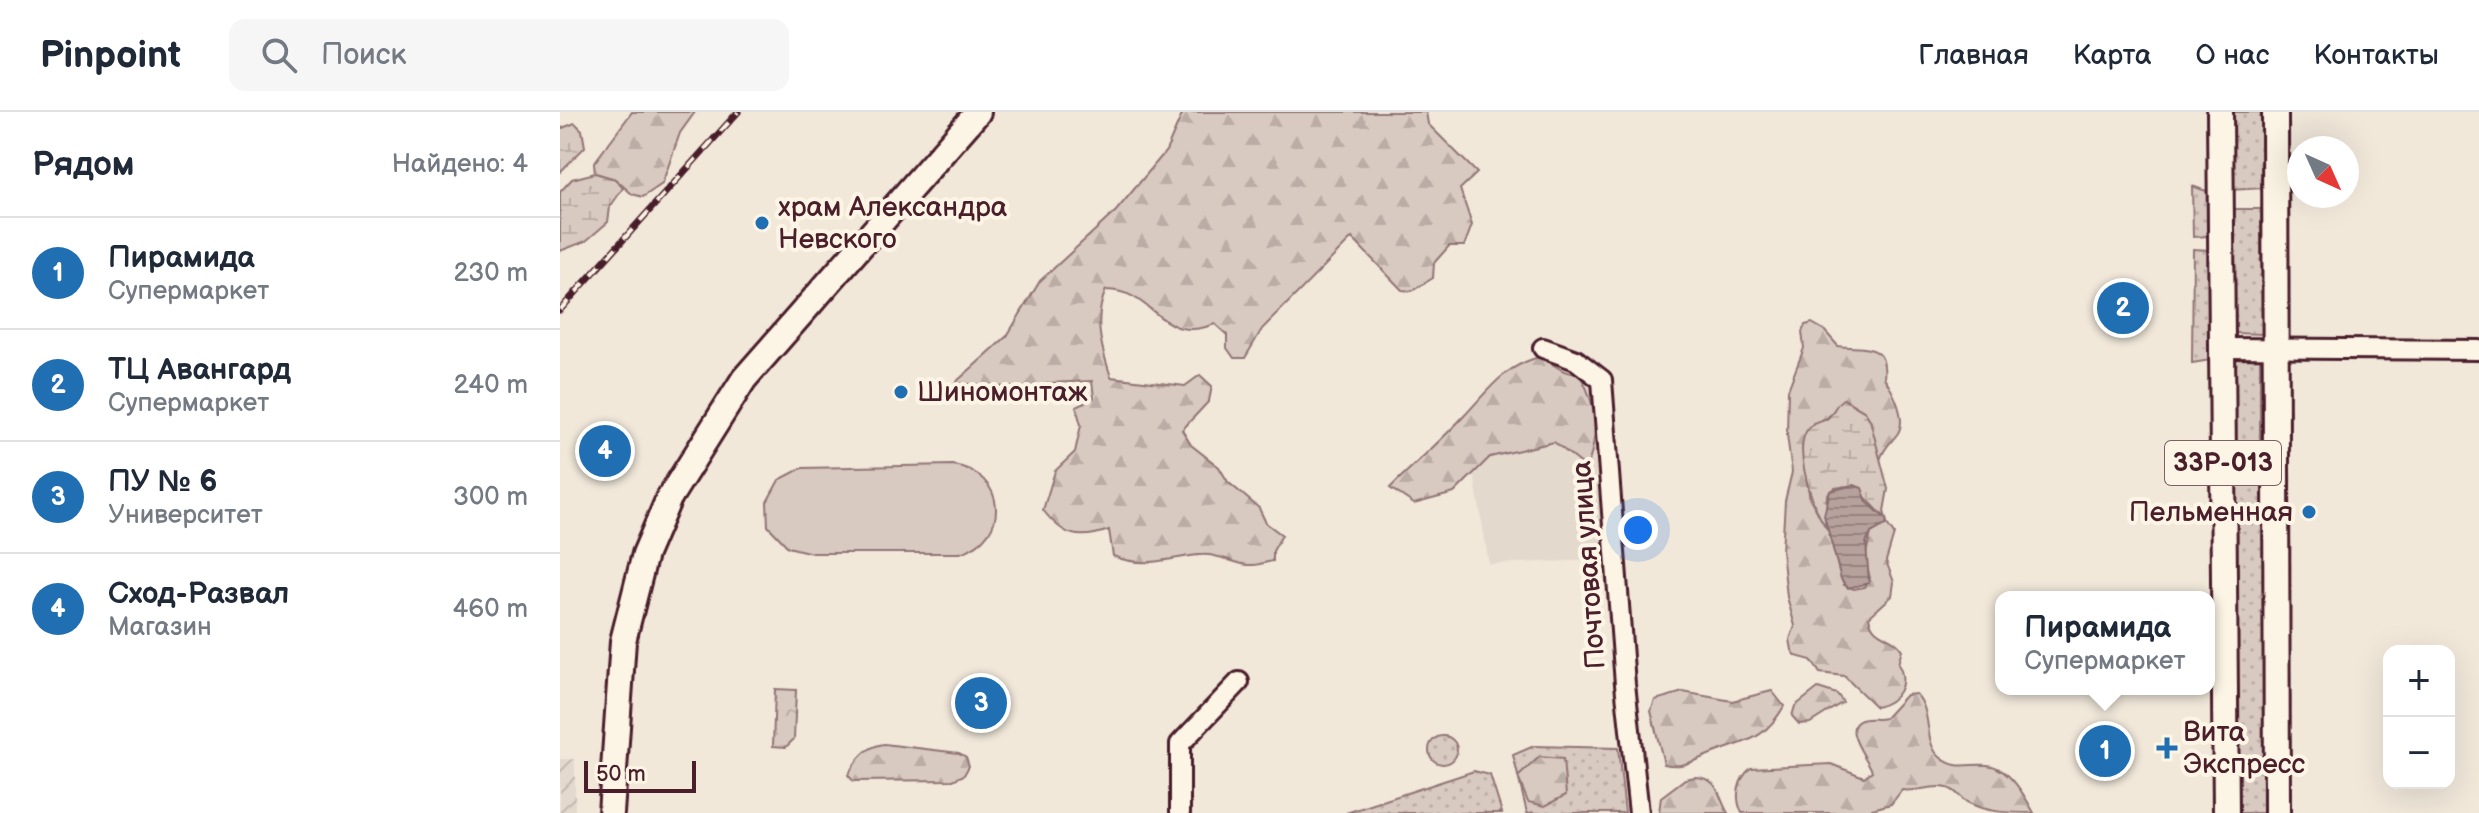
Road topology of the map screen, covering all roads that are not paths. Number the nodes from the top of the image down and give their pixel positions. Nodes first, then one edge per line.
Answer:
1 (978, 112) edge
2 (2220, 112) edge
3 (2275, 112) edge
4 (1543, 348) dead end
5 (2222, 348) junction
6 (2275, 349) junction
7 (2479, 350) edge
8 (1239, 682) dead end
9 (611, 813) edge
10 (1180, 813) edge
11 (1639, 813) edge
12 (2226, 813) edge
13 (2277, 813) edge

1 - 9 main road
2 - 5 main road, 33Р-013
3 - 6 main road, 33Р-013
4 - 11 street, Почтовая улица
5 - 6 street
5 - 12 main road, 33Р-013
6 - 7 street
6 - 13 main road, 33Р-013
8 - 10 street

